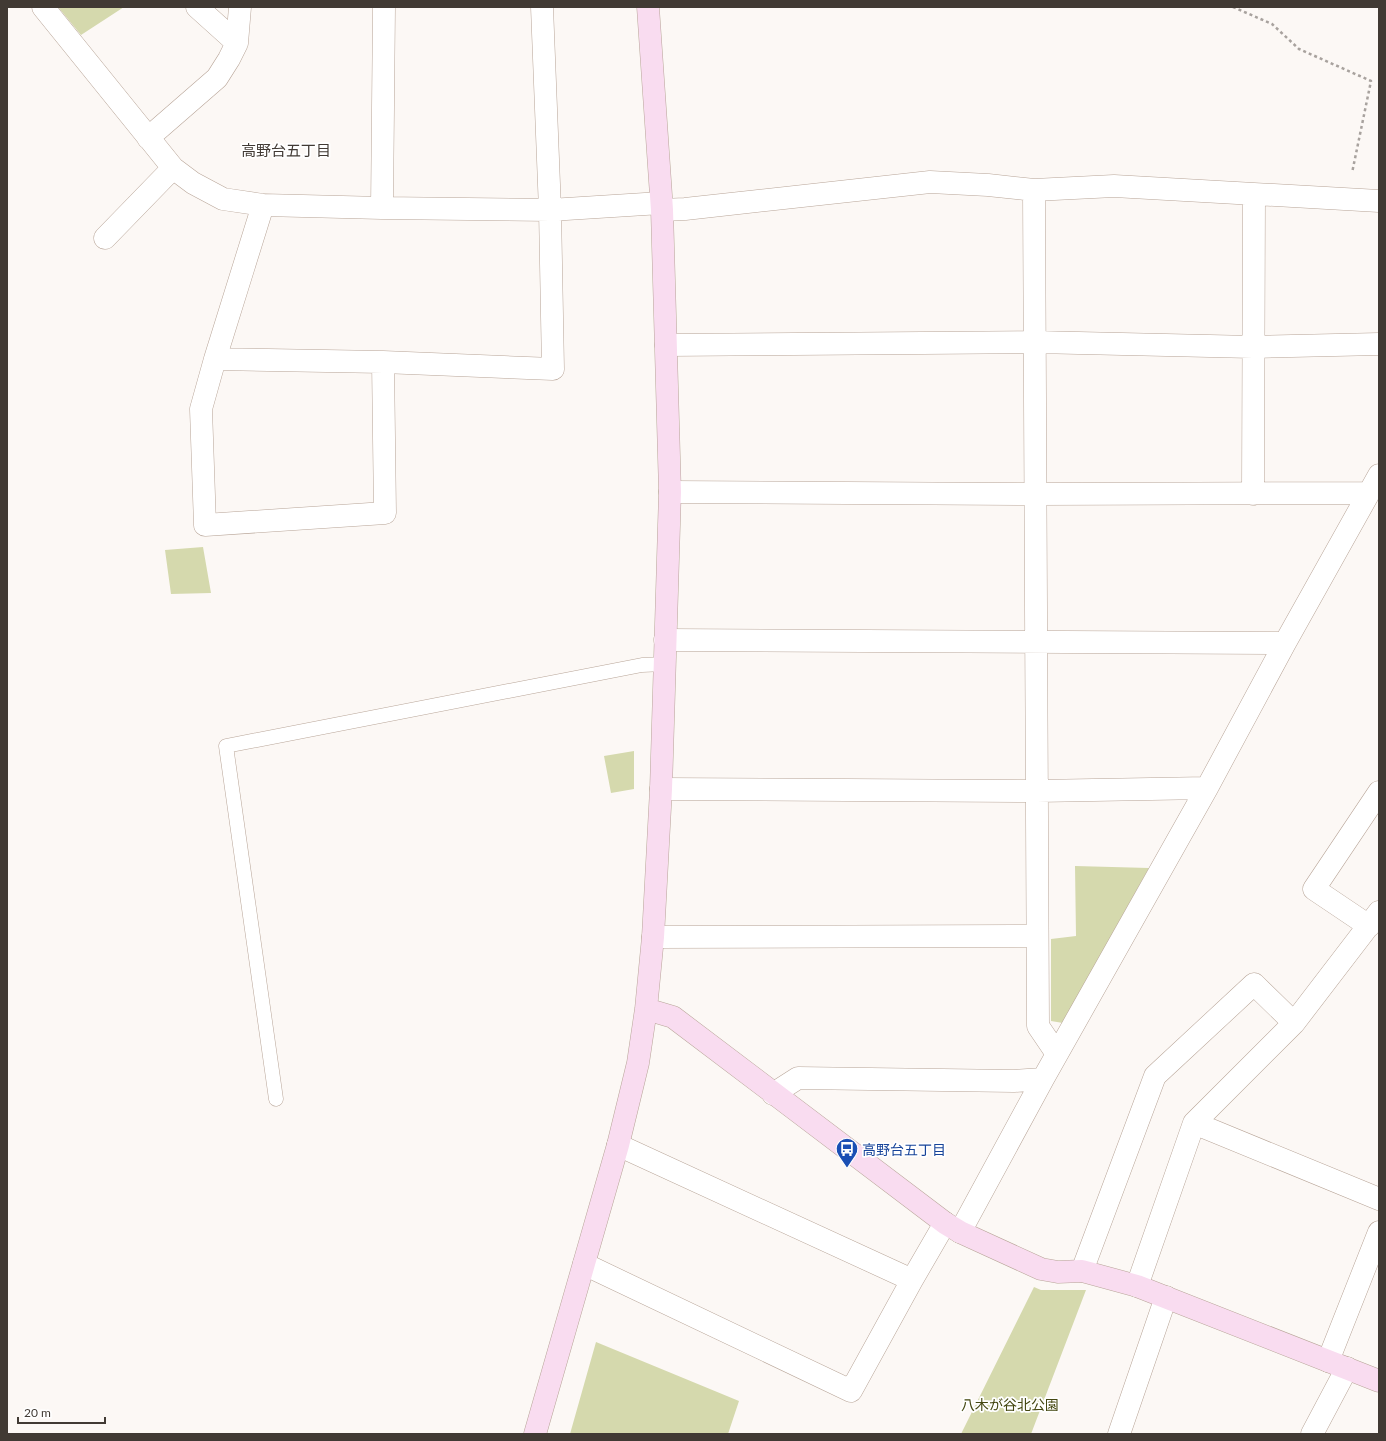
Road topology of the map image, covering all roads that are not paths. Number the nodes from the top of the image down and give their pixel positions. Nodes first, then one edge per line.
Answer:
1 (43, 7) edge
2 (197, 7) edge
3 (240, 7) edge
4 (384, 7) edge
5 (542, 7) edge
6 (648, 7) edge
7 (236, 43) junction
8 (148, 138) junction
9 (173, 168) junction
10 (1034, 190) junction
11 (1254, 194) junction
12 (1379, 201) edge
13 (262, 205) junction
14 (661, 206) junction
15 (382, 208) junction
16 (550, 210) junction
17 (104, 238) dead end
18 (1035, 342) junction
19 (1379, 344) edge
20 (666, 345) junction
21 (1253, 347) junction
22 (215, 359) junction
23 (383, 362) junction
24 (1374, 484) edge
25 (670, 492) junction
26 (1036, 494) junction
27 (1253, 494) junction
28 (665, 640) junction
29 (1036, 642) junction
30 (1285, 643) junction
31 (664, 664) junction
32 (1207, 788) junction
33 (661, 789) junction
34 (1037, 791) junction
35 (1379, 792) edge
36 (1374, 919) edge
37 (1037, 936) junction
38 (653, 937) junction
39 (646, 1009) junction
40 (1294, 1023) junction
41 (1057, 1054) junction
42 (1043, 1079) junction
43 (773, 1094) junction
44 (276, 1099) dead end
45 (1194, 1124) junction
46 (618, 1145) junction
47 (1379, 1199) edge
48 (952, 1228) junction
49 (1379, 1232) edge
50 (584, 1264) junction
51 (1082, 1271) junction
52 (912, 1280) junction
53 (1137, 1286) junction
54 (1166, 1297) junction
55 (1338, 1365) junction
56 (1379, 1381) edge
57 (535, 1434) edge
58 (1119, 1434) edge
59 (1312, 1434) edge

1 - 8 street
2 - 7 street
3 - 7 street
4 - 15 street
5 - 16 street
6 - 14 street
7 - 8 street
8 - 9 street
9 - 13 street
9 - 17 street
10 - 11 street
10 - 14 street
10 - 18 street
11 - 12 street
11 - 21 street
13 - 15 street
13 - 22 street
14 - 16 street
14 - 20 street
15 - 16 street
16 - 23 street
18 - 20 street
18 - 21 street
18 - 26 street
19 - 21 street
20 - 25 street
21 - 27 street
22 - 23 street
22 - 23 street
24 - 27 street
24 - 30 street
25 - 26 street
25 - 28 street
26 - 27 street
26 - 29 street
28 - 29 street
28 - 31 street
29 - 30 street
29 - 34 street
30 - 32 street
31 - 33 street
31 - 44 lane
32 - 34 street
32 - 41 street
33 - 34 street
33 - 38 street
34 - 37 street
35 - 36 street
36 - 40 street
37 - 38 street
37 - 41 street
38 - 39 street
39 - 43 street
39 - 46 street
40 - 45 street
40 - 51 street
41 - 42 street
42 - 43 street
42 - 48 street
43 - 48 street
45 - 47 street
45 - 53 street
46 - 50 street
46 - 52 street
48 - 51 street
48 - 52 street
49 - 55 street
50 - 52 street
50 - 57 street
51 - 53 street
53 - 54 street
54 - 55 street
54 - 58 street
55 - 56 street
55 - 59 street

